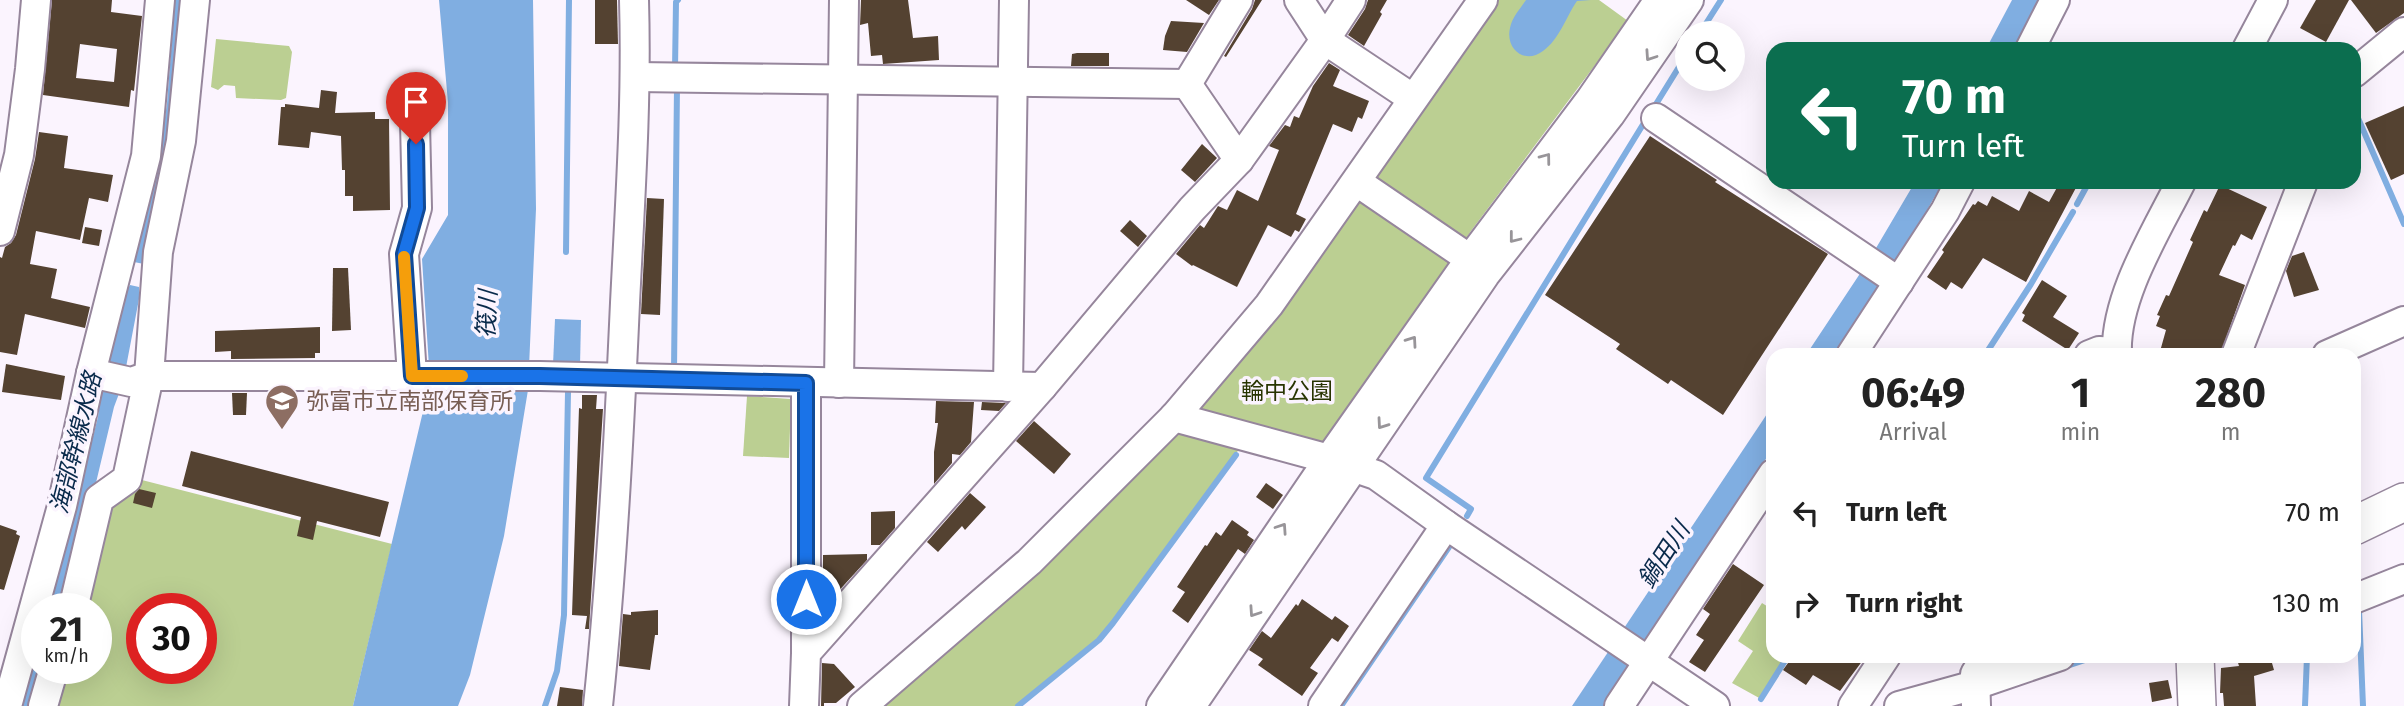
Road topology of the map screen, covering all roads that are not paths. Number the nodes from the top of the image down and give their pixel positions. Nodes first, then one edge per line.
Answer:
1 (36, 0) edge
2 (160, 0) edge
3 (195, 0) edge
4 (634, 0) edge
5 (844, 0) edge
6 (1014, 0) edge
7 (1238, 0) edge
8 (1299, 0) edge
9 (1351, 0) edge
10 (1483, 0) edge
11 (1659, 0) edge
12 (1689, 0) edge
13 (2055, 0) edge
14 (2273, 0) edge
15 (2404, 32) edge
16 (1325, 40) junction
17 (2034, 42) edge
18 (2251, 42) edge
19 (2361, 67) edge
20 (636, 76) junction
21 (842, 79) junction
22 (1012, 80) junction
23 (1187, 84) junction
24 (1412, 98) junction
25 (1656, 118) dead end
26 (415, 122) dead end
27 (1239, 160) junction
28 (1357, 182) junction
29 (1956, 189) edge
30 (2178, 189) edge
31 (2300, 189) edge
32 (0, 231) edge
33 (1469, 259) junction
34 (1895, 279) junction
35 (2404, 321) edge
36 (1855, 348) edge
37 (2118, 348) edge
38 (2239, 348) edge
39 (2343, 348) edge
40 (95, 374) junction
41 (418, 376) junction
42 (140, 379) junction
43 (622, 379) junction
44 (806, 383) junction
45 (839, 383) junction
46 (1008, 387) junction
47 (1041, 387) junction
48 (1174, 417) junction
49 (1341, 463) junction
50 (1766, 485) edge
51 (2404, 502) edge
52 (2361, 523) edge
53 (1446, 525) junction
54 (2404, 579) edge
55 (76, 593) edge
56 (2361, 596) edge
57 (806, 653) junction
58 (1648, 662) junction
59 (1881, 663) edge
60 (1982, 663) edge
61 (2045, 663) edge
62 (2195, 663) edge
63 (49, 684) edge
64 (1976, 696) edge
65 (7, 706) edge
66 (43, 706) edge
67 (598, 706) edge
68 (804, 706) edge
69 (862, 706) edge
70 (1161, 706) edge
71 (1191, 706) edge
72 (1323, 706) edge
73 (1619, 706) edge
74 (1715, 706) edge
75 (1853, 706) edge
76 (1899, 706) edge
77 (2197, 706) edge

1 - 32 street
2 - 40 street
3 - 42 street
4 - 20 street
5 - 21 street
6 - 22 street
7 - 23 street
8 - 16 street
9 - 16 street
10 - 24 street
33 -> 11 street
12 -> 49 street
13 - 17 street
14 - 18 street
15 - 19 street
16 - 24 street
16 - 27 street
20 - 21 street
20 - 43 street
21 - 22 street
21 - 45 street
22 - 23 street
22 - 46 street
23 - 27 street
24 - 28 street
25 - 34 street
26 - 41 street
27 - 47 street
28 - 33 street
28 - 48 street
29 - 34 street
30 - 37 street
31 - 38 street
49 -> 33 street
34 - 36 street
35 - 39 street
40 - 42 street
40 - 65 street
41 - 42 street
41 - 43 street
42 - 55 street
43 - 44 street
43 - 67 street
44 - 45 street
44 - 57 street
45 - 46 street
46 - 47 street
47 - 57 street
48 - 49 street
48 - 69 street
49 - 53 street
70 -> 49 street
49 -> 71 street
50 - 58 street
51 - 52 main road
53 - 58 street
53 - 72 street
54 - 56 street
57 - 68 street
58 - 73 street
58 - 74 street
59 - 75 street
60 - 64 street
61 - 64 street
62 - 77 main road
63 - 66 street
64 - 76 street

